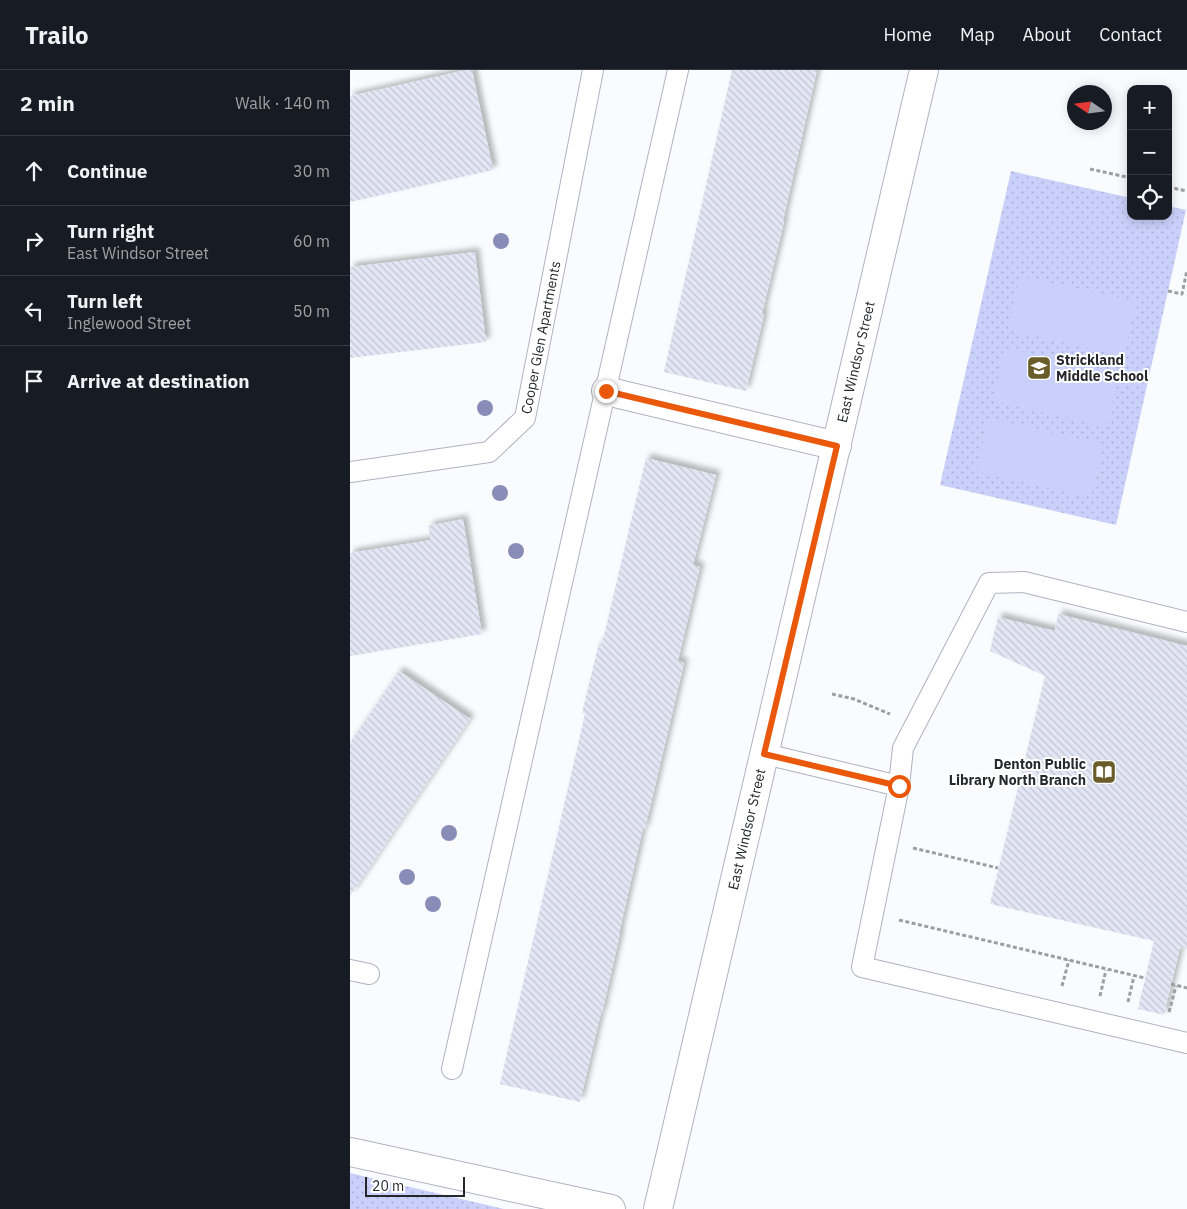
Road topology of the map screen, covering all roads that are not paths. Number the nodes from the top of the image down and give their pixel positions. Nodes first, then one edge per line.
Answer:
1 (594, 70) edge
2 (678, 70) edge
3 (924, 70) edge
4 (606, 391) junction
5 (837, 446) junction
6 (350, 472) edge
7 (1187, 622) edge
8 (764, 754) junction
9 (899, 786) junction
10 (1187, 1043) edge
11 (452, 1069) dead end
12 (350, 1152) edge
13 (611, 1209) edge
14 (658, 1209) edge

1 - 6 lane, Cooper Glen Apartments
2 - 4 lane
3 - 5 street, East Windsor Street
4 - 5 street
4 - 11 lane
5 - 8 street, East Windsor Street
7 - 9 lane
8 - 9 lane
8 - 14 street, East Windsor Street
9 - 10 lane
12 - 13 street

